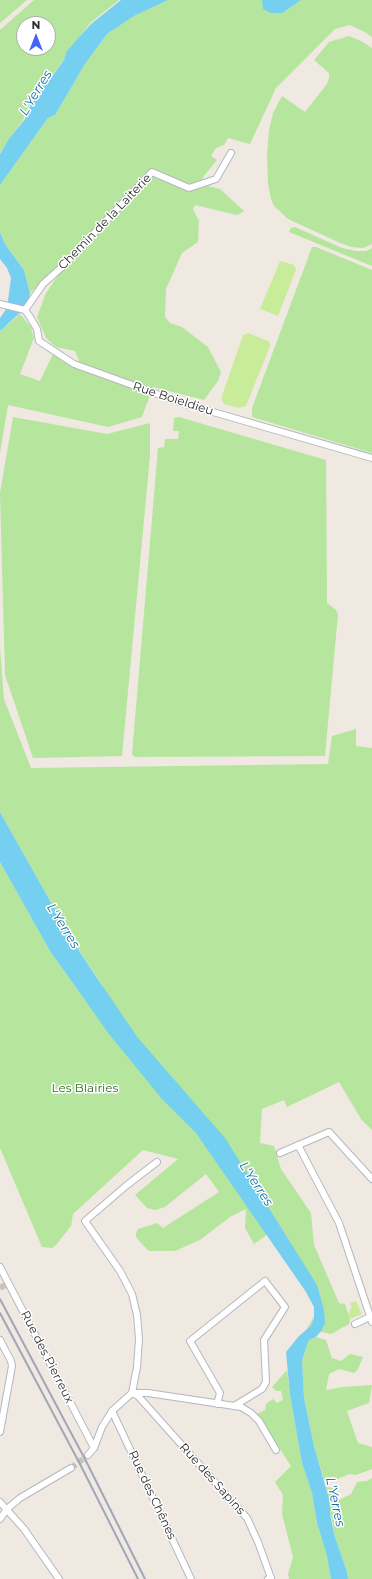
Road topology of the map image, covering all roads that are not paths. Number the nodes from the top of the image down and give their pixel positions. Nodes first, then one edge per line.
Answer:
1 (231, 153) dead end
2 (0, 304) edge
3 (25, 310) junction
4 (372, 458) edge
5 (298, 1145) junction
6 (280, 1153) dead end
7 (157, 1162) dead end
8 (372, 1179) edge
9 (0, 1267) edge
10 (371, 1319) edge
11 (355, 1324) dead end
12 (0, 1340) edge
13 (132, 1393) junction
14 (217, 1404) junction
15 (234, 1406) junction
16 (112, 1411) junction
17 (0, 1432) edge
18 (94, 1448) junction
19 (276, 1450) dead end
20 (88, 1455) tunnel mouth
21 (71, 1468) tunnel mouth
22 (0, 1502) edge
23 (7, 1509) junction
24 (0, 1519) edge
25 (269, 1578) edge
26 (59, 1579) edge
27 (191, 1579) edge

1 - 3 street, Chemin de la Laiterie
2 - 3 street
3 - 4 street, Rue Boieldieu
5 - 6 street
5 - 8 street
5 - 10 street
7 - 13 street
9 - 18 street, Rue des Pierreux
10 - 11 street
12 - 17 street
13 - 14 street
13 - 16 street
13 - 25 street, Rue des Sapins
14 - 15 street
14 - 15 street
15 - 19 street
16 - 18 street
16 - 27 street, Rue des Chênes
18 - 20 street
21 - 23 street
22 - 23 street
23 - 24 street
23 - 26 street

